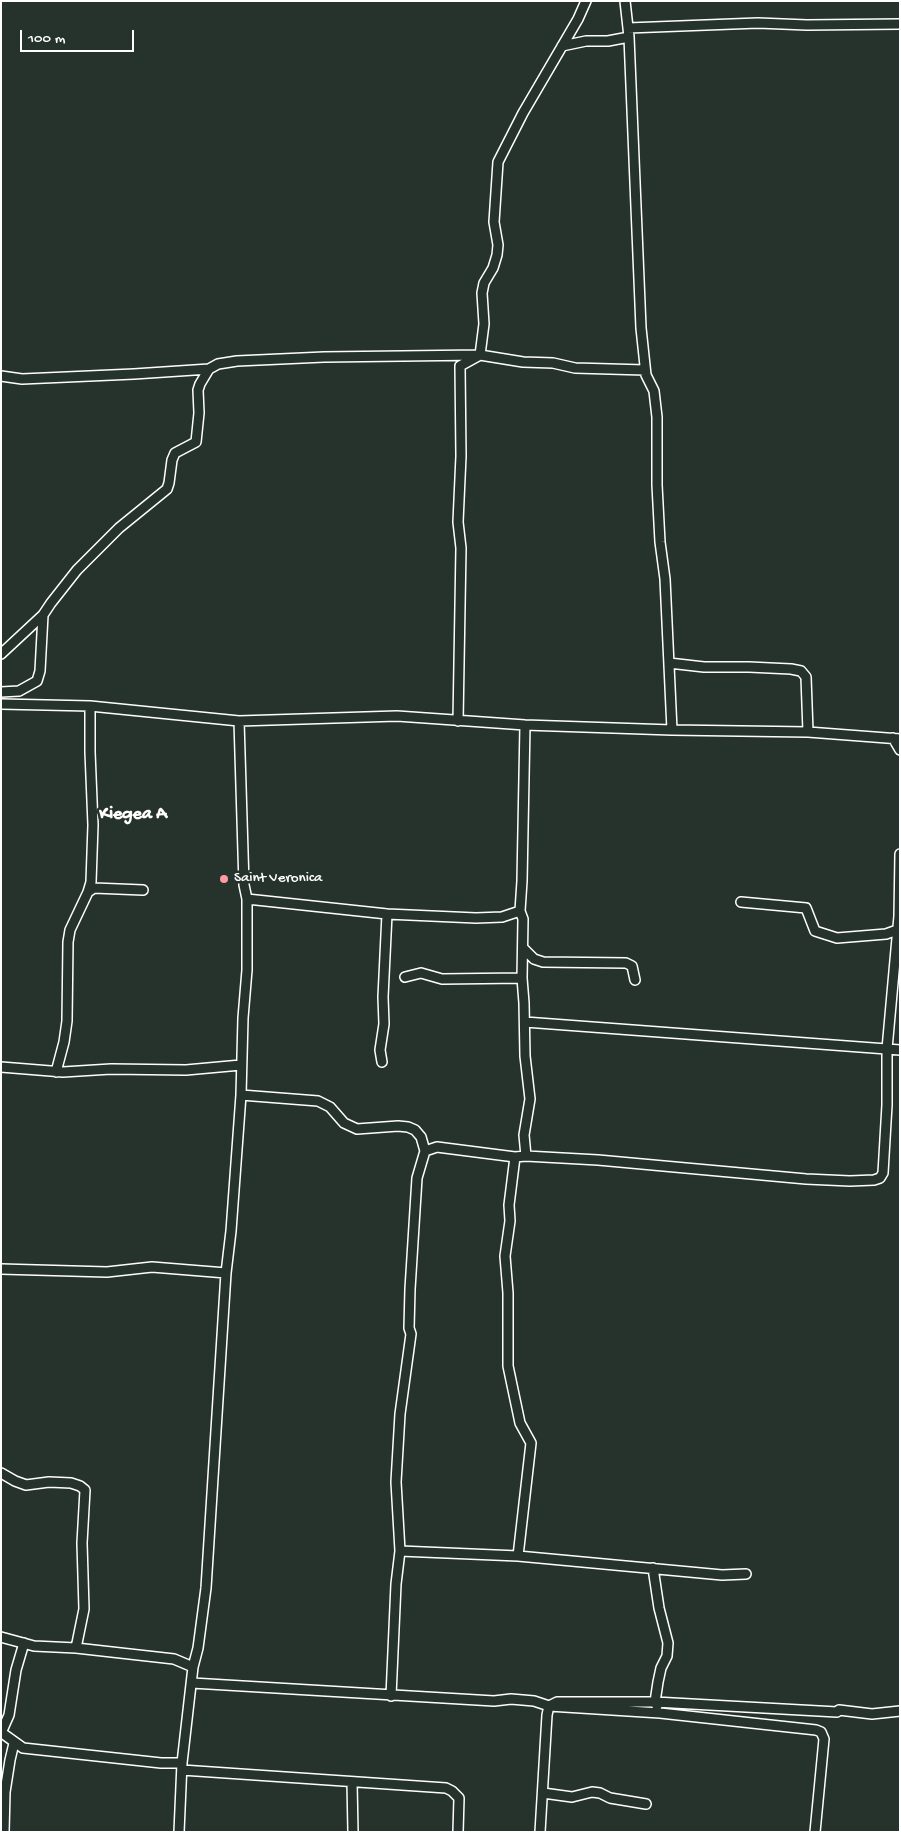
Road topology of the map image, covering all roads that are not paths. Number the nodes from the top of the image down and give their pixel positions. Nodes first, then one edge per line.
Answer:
1 (586, 1) edge
2 (625, 1) edge
3 (900, 24) edge
4 (628, 28) junction
5 (629, 37) junction
6 (562, 46) junction
7 (480, 355) junction
8 (209, 369) junction
9 (645, 370) junction
10 (1, 376) edge
11 (43, 616) junction
12 (1, 654) edge
13 (669, 663) junction
14 (1, 692) edge
15 (1, 704) edge
16 (90, 706) junction
17 (239, 721) junction
18 (458, 721) junction
19 (525, 725) junction
20 (672, 730) junction
21 (808, 732) junction
22 (896, 738) edge
23 (900, 750) edge
24 (900, 854) edge
25 (143, 890) dead end
26 (88, 892) junction
27 (247, 899) junction
28 (741, 902) dead end
29 (520, 911) junction
30 (387, 914) junction
31 (898, 929) edge
32 (523, 948) junction
33 (405, 977) dead end
34 (522, 978) junction
35 (635, 980) dead end
36 (525, 1022) junction
37 (887, 1048) junction
38 (900, 1050) edge
39 (382, 1062) dead end
40 (241, 1065) junction
41 (1, 1067) edge
42 (56, 1072) junction
43 (241, 1095) junction
44 (425, 1151) junction
45 (526, 1156) junction
46 (515, 1157) junction
47 (1, 1269) edge
48 (226, 1272) junction
49 (1, 1473) edge
50 (400, 1551) junction
51 (518, 1556) junction
52 (653, 1568) junction
53 (746, 1574) dead end
54 (1, 1637) edge
55 (24, 1643) junction
56 (76, 1648) junction
57 (193, 1667) junction
58 (192, 1683) junction
59 (391, 1696) junction
60 (655, 1702) junction
61 (549, 1706) junction
62 (900, 1711) edge
63 (660, 1713) junction
64 (2, 1733) edge
65 (14, 1742) junction
66 (182, 1766) junction
67 (352, 1782) junction
68 (543, 1793) junction
69 (646, 1804) dead end
70 (4, 1832) edge
71 (179, 1832) edge
72 (353, 1832) edge
73 (458, 1832) edge
74 (540, 1832) edge
75 (816, 1832) edge

1 - 6 street
2 - 4 street
3 - 4 street
4 - 5 street
5 - 6 street
5 - 9 street
6 - 7 street
7 - 8 street
7 - 9 street
7 - 18 street
8 - 10 street
8 - 11 street
9 - 13 street
11 - 12 street
11 - 14 street
13 - 20 street
13 - 21 street
15 - 16 street
16 - 17 street
16 - 26 street
17 - 18 street
17 - 27 street
18 - 19 street
19 - 20 street
19 - 29 street
20 - 21 street
21 - 22 street
22 - 23 street
24 - 31 street
25 - 26 street
26 - 42 street
27 - 30 street
27 - 40 street
28 - 31 street
29 - 30 street
29 - 32 street
30 - 39 street
31 - 37 street
32 - 34 street
32 - 35 street
33 - 34 street
34 - 36 street
36 - 37 street
36 - 45 street
37 - 38 street
37 - 45 street
40 - 42 street
40 - 43 street
41 - 42 street
43 - 44 street
43 - 48 street
44 - 46 street
44 - 50 street
45 - 46 street
46 - 51 street
47 - 48 street
48 - 57 street
49 - 56 street
50 - 51 street
50 - 59 street
51 - 52 street
52 - 53 street
52 - 60 street
54 - 55 street
55 - 56 street
55 - 64 street
56 - 57 street
57 - 58 street
58 - 59 street
58 - 66 street
59 - 61 street
60 - 61 street
60 - 62 street
60 - 63 street
61 - 63 street
61 - 68 street
63 - 75 street
64 - 65 street
65 - 66 street
65 - 70 street
66 - 67 street
66 - 71 street
67 - 72 street
67 - 73 street
68 - 69 street
68 - 74 street

